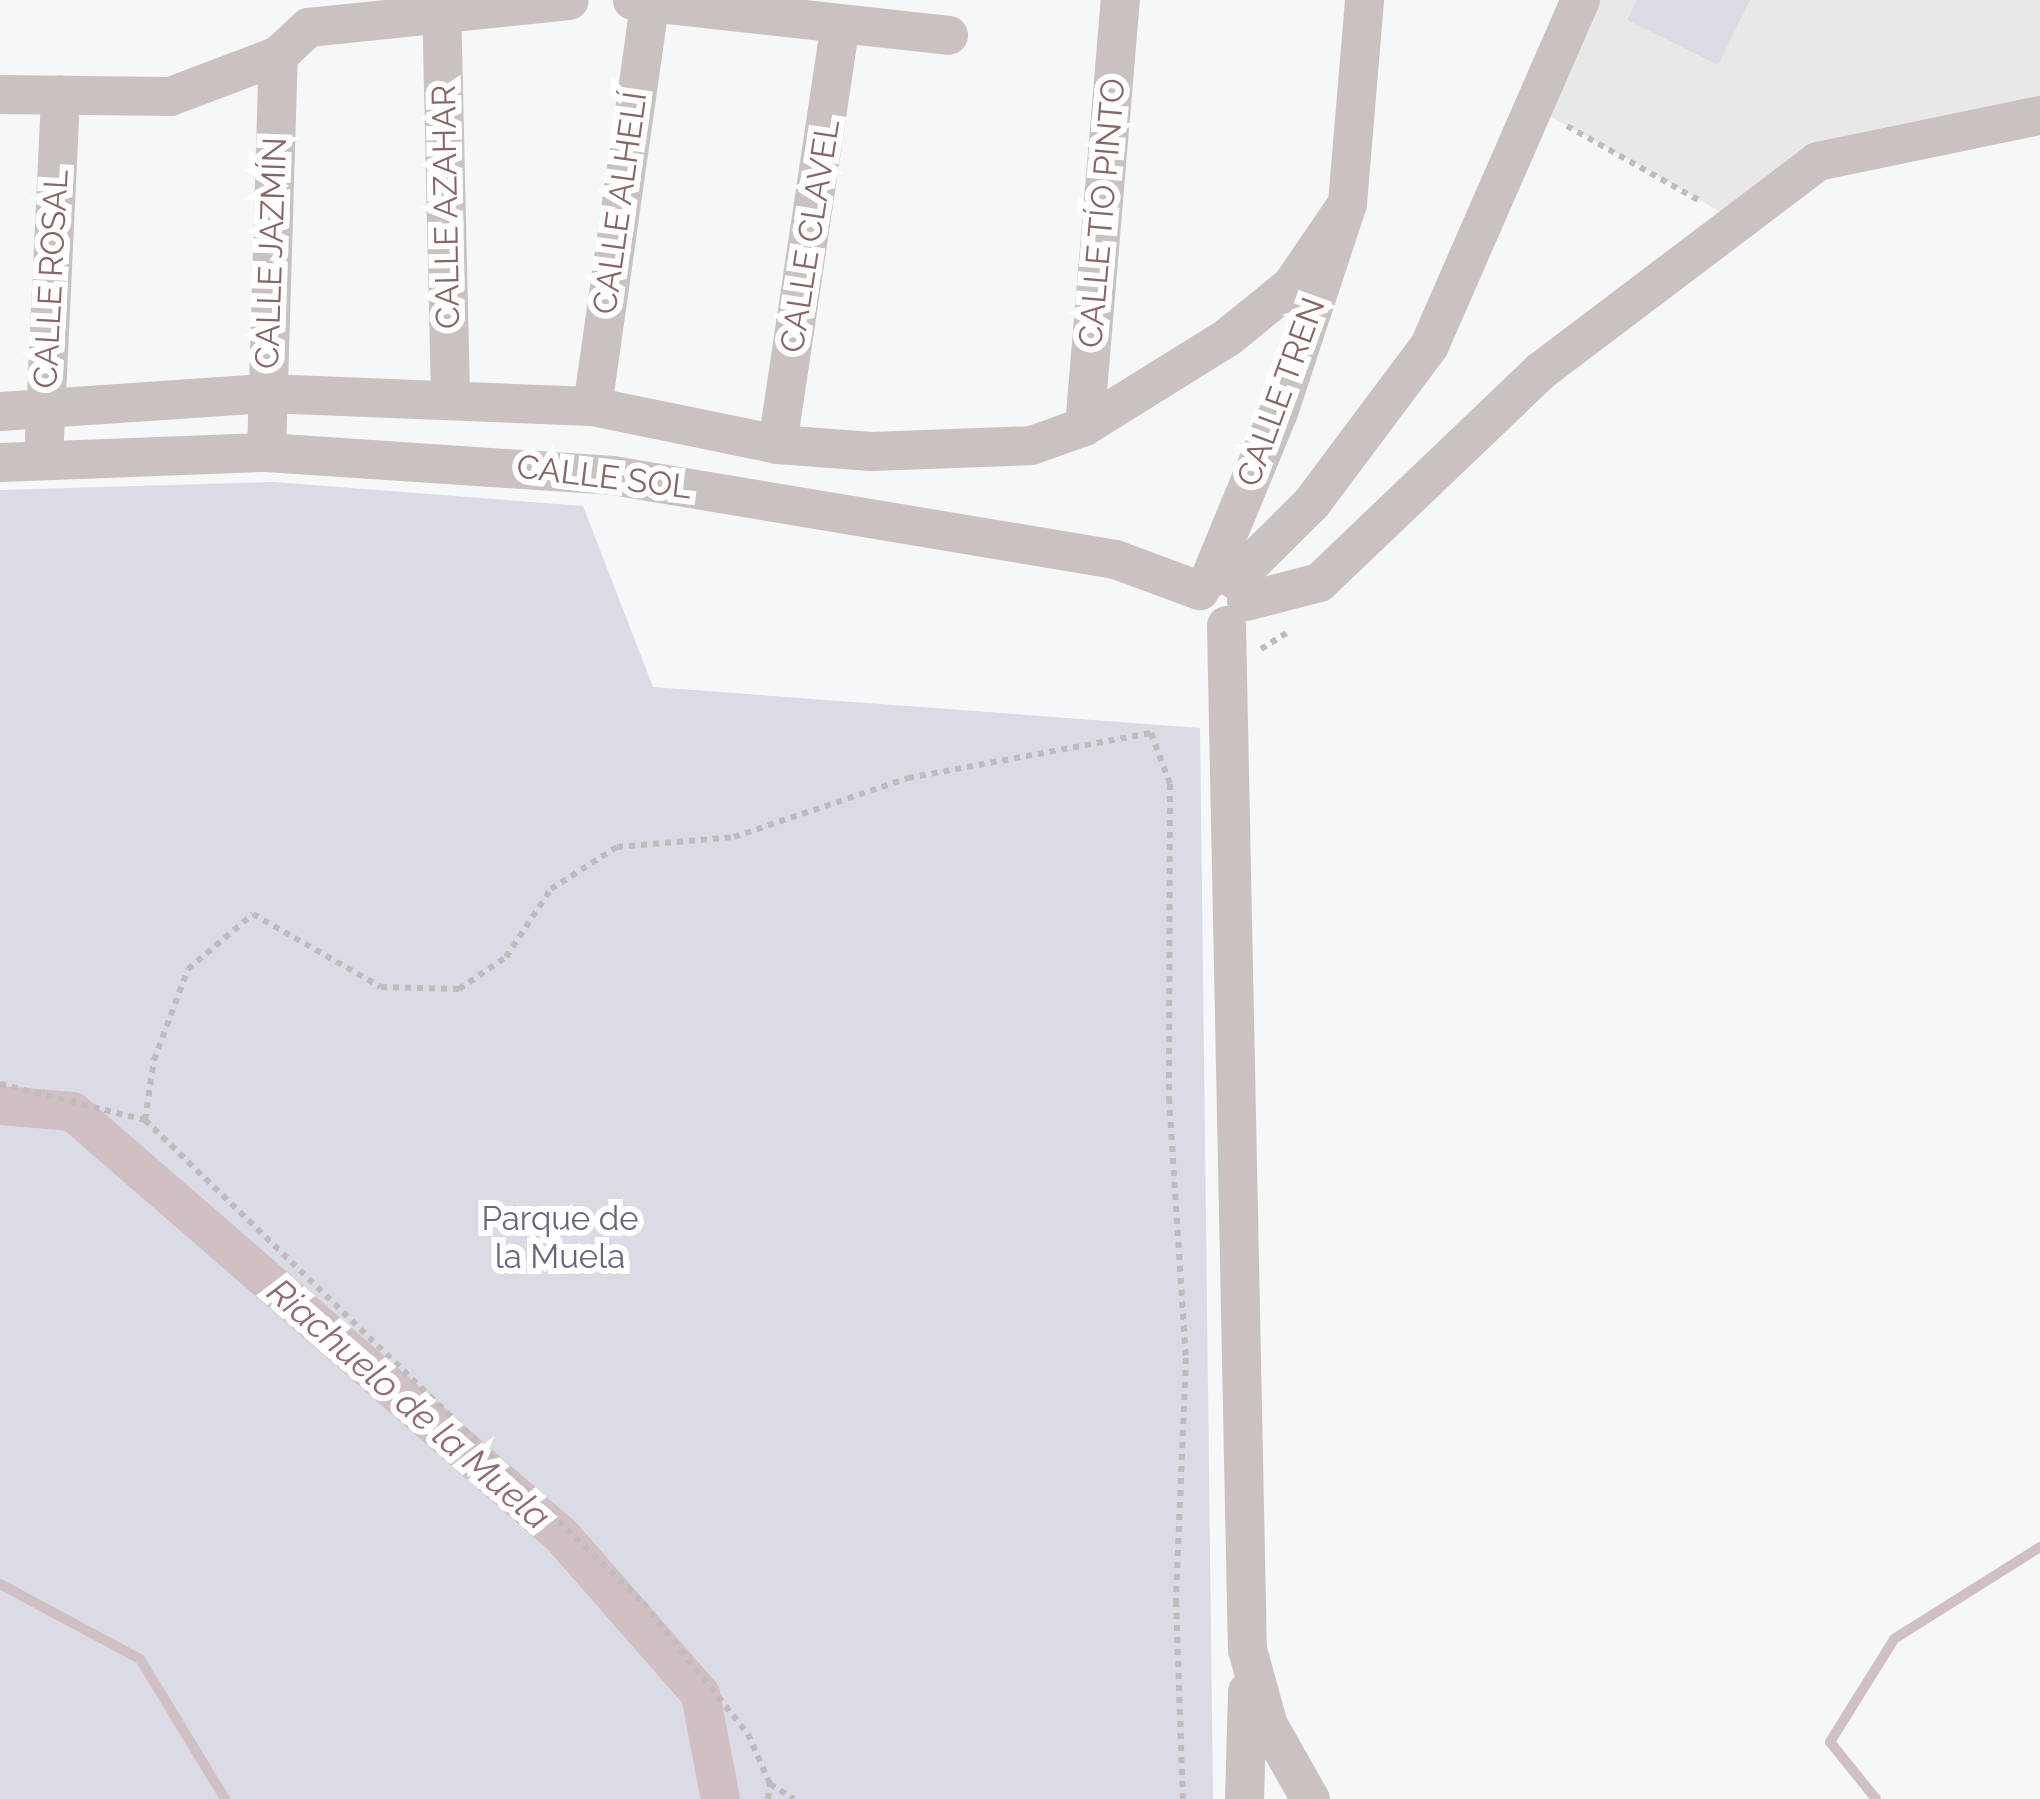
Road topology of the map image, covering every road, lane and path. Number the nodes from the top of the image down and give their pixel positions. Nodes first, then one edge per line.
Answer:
1 (569, 0) edge
2 (632, 0) edge
3 (1120, 0) edge
4 (1364, 0) edge
5 (1580, 0) edge
6 (650, 1) edge
7 (441, 7) edge
8 (839, 28) junction
9 (948, 34) dead end
10 (278, 55) junction
11 (0, 94) edge
12 (60, 94) junction
13 (1532, 106) junction
14 (2040, 115) edge
15 (1347, 203) junction
16 (1737, 221) junction
17 (266, 393) junction
18 (450, 400) junction
19 (592, 406) junction
20 (45, 410) junction
21 (0, 411) edge
22 (1084, 426) junction
23 (777, 444) junction
24 (266, 452) junction
25 (0, 462) edge
26 (43, 463) junction
27 (1224, 606) junction
28 (1307, 616) dead end
29 (0, 1084) edge
30 (145, 1120) junction
31 (1247, 1649) junction
32 (770, 1784) junction
33 (768, 1799) edge
34 (794, 1799) edge
35 (1183, 1799) edge
36 (1244, 1799) edge
37 (1310, 1799) edge

1 - 7 street
2 - 6 street
3 - 22 street, CALLE TÍO PINTO
4 - 15 street, CALLE TREN
5 - 13 street
6 - 8 street
6 - 19 street, CALLE ALHELÍ
7 - 10 street
7 - 18 street, CALLE AZAHAR
8 - 9 street
8 - 23 street, CALLE CLAVEL
10 - 12 street
10 - 17 street, CALLE JAZMÍN
11 - 12 street
12 - 20 street, CALLE ROSAL
13 - 16 path
13 - 27 street
14 - 16 street
15 - 22 street, CALLE TREN
15 - 27 street, CALLE TREN
16 - 27 street
17 - 18 street, CALLE SOL
17 - 20 street, CALLE SOL
17 - 24 street, CALLE JAZMÍN
18 - 19 street, CALLE SOL
19 - 23 street, CALLE SOL
20 - 21 street, CALLE SOL
20 - 26 street, CALLE ROSAL
22 - 23 street, CALLE SOL
24 - 26 street, CALLE SOL
24 - 27 street, CALLE SOL
25 - 26 street, CALLE SOL
27 - 28 path
27 - 31 street
29 - 30 path
30 - 32 path
30 - 35 path
31 - 36 street
31 - 37 street
32 - 33 path
32 - 34 path

